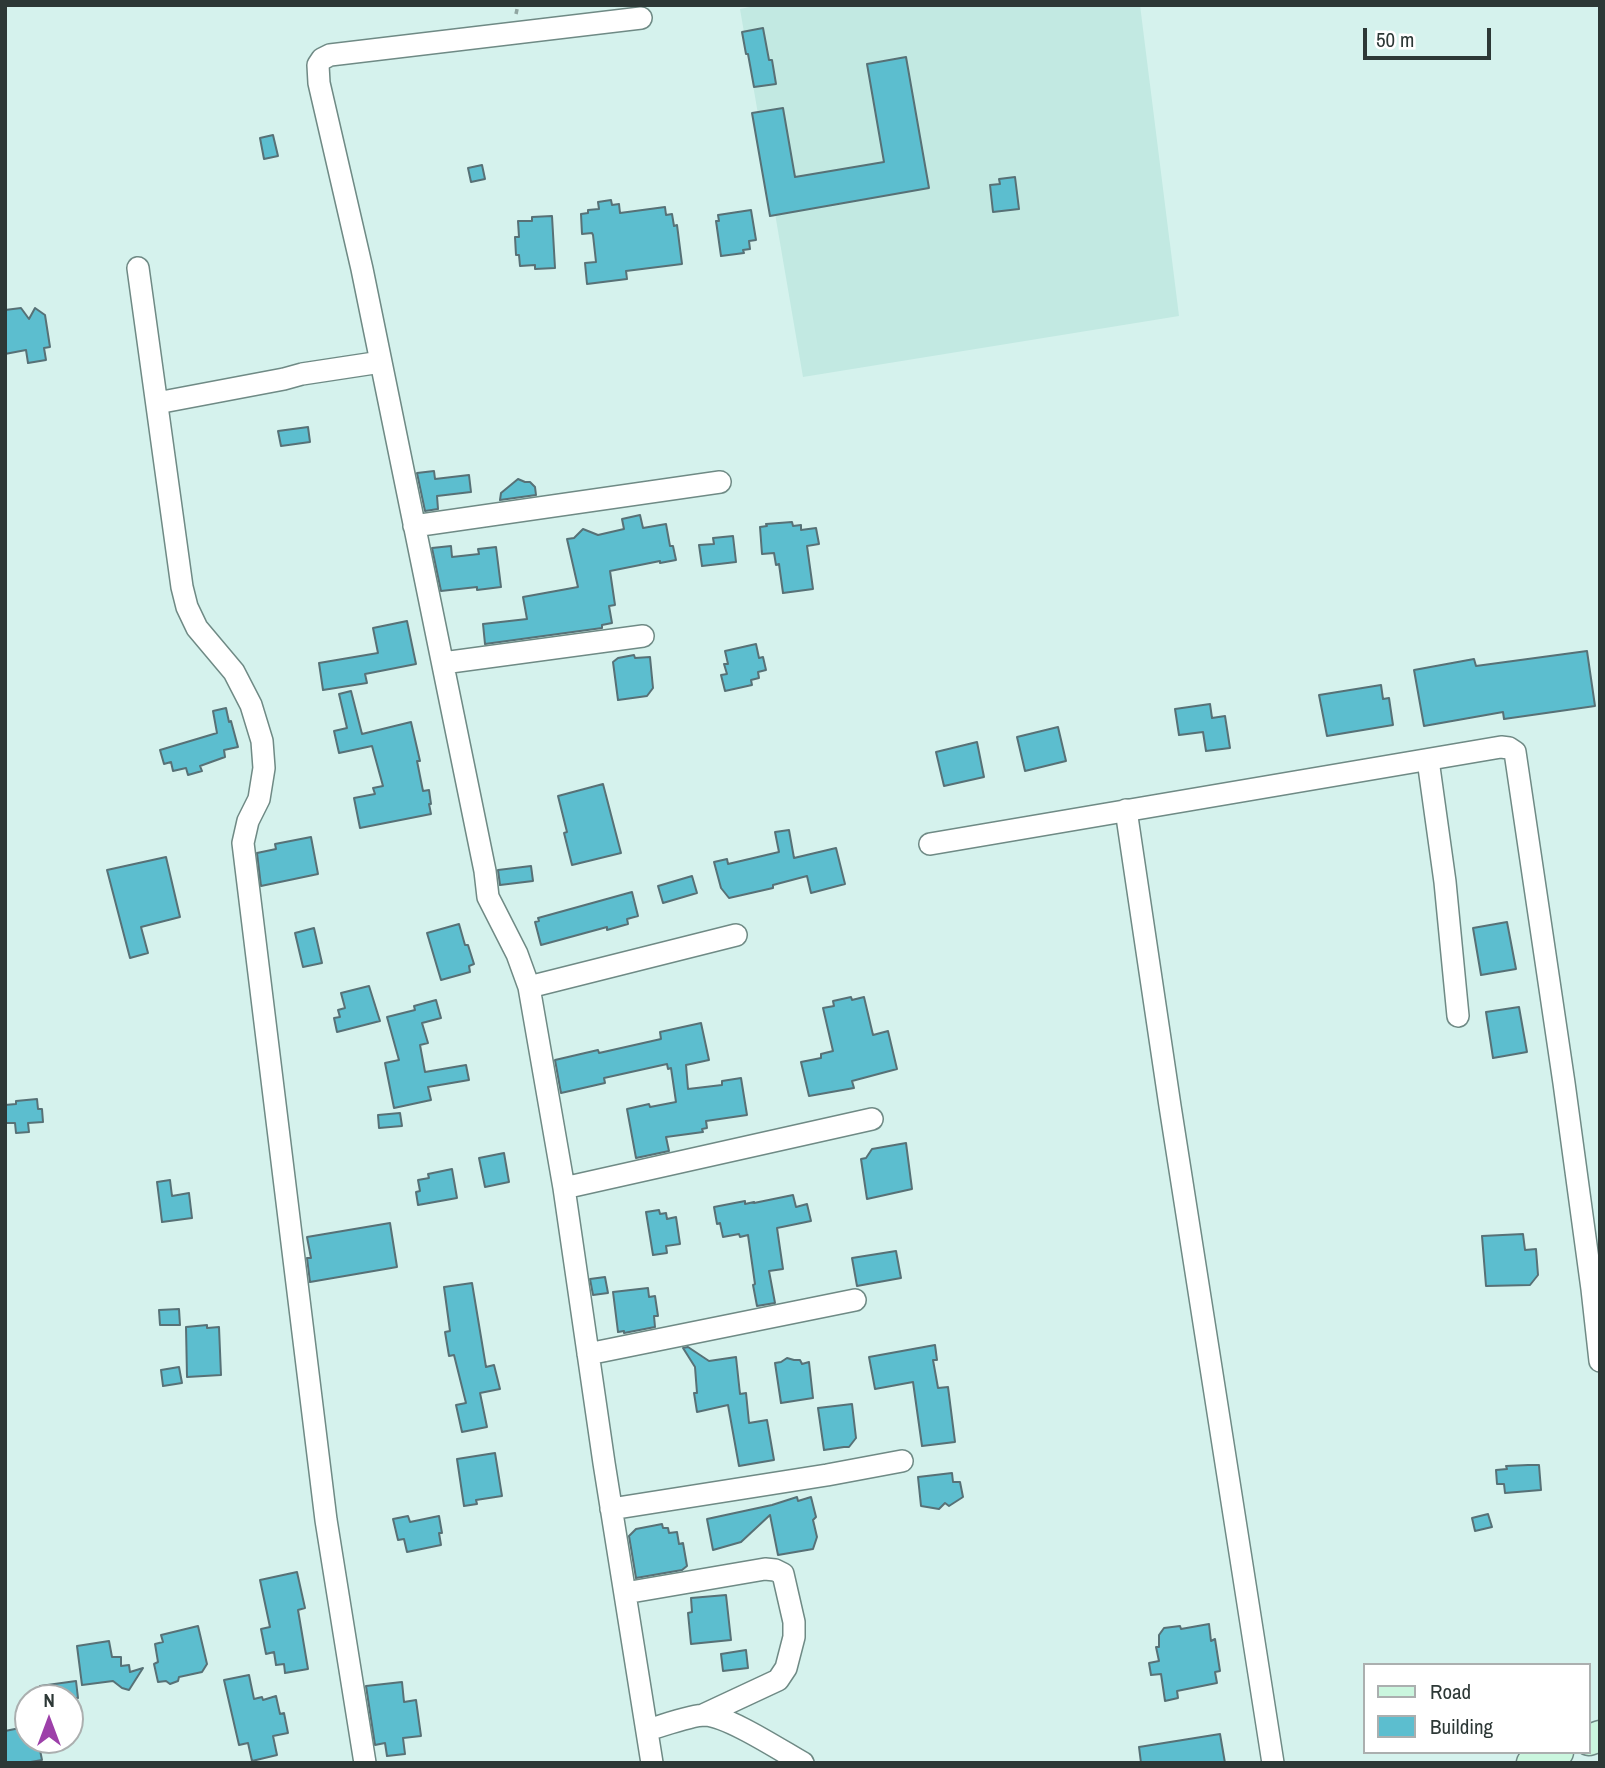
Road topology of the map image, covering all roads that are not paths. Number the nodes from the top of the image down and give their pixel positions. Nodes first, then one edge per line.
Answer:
1 (641, 18) dead end
2 (138, 268) dead end
3 (381, 362) junction
4 (157, 403) junction
5 (720, 482) dead end
6 (414, 526) junction
7 (643, 636) dead end
8 (443, 663) junction
9 (1428, 760) junction
10 (1126, 810) junction
11 (930, 844) dead end
12 (736, 935) dead end
13 (529, 986) junction
14 (1458, 1016) dead end
15 (872, 1119) dead end
16 (564, 1188) junction
17 (855, 1300) dead end
18 (588, 1354) junction
19 (1600, 1361) edge
20 (902, 1461) dead end
21 (611, 1509) junction
22 (625, 1593) junction
23 (703, 1715) junction
24 (647, 1730) junction
25 (1553, 1754) edge
26 (365, 1763) edge
27 (652, 1763) edge
28 (803, 1763) edge
29 (1273, 1763) edge
30 (1532, 1763) edge

1 - 3 street
2 - 4 street
3 - 4 street
3 - 6 street
4 - 26 street
5 - 6 street
6 - 8 street
7 - 8 street
8 - 13 street
9 - 10 street
9 - 14 street
9 - 19 street
10 - 11 street
10 - 29 street
12 - 13 street
13 - 16 street
15 - 16 street
16 - 18 street
17 - 18 street
18 - 21 street
20 - 21 street
21 - 22 street
22 - 23 street
22 - 24 street
23 - 24 street
23 - 28 street
24 - 27 street
25 - 30 street

